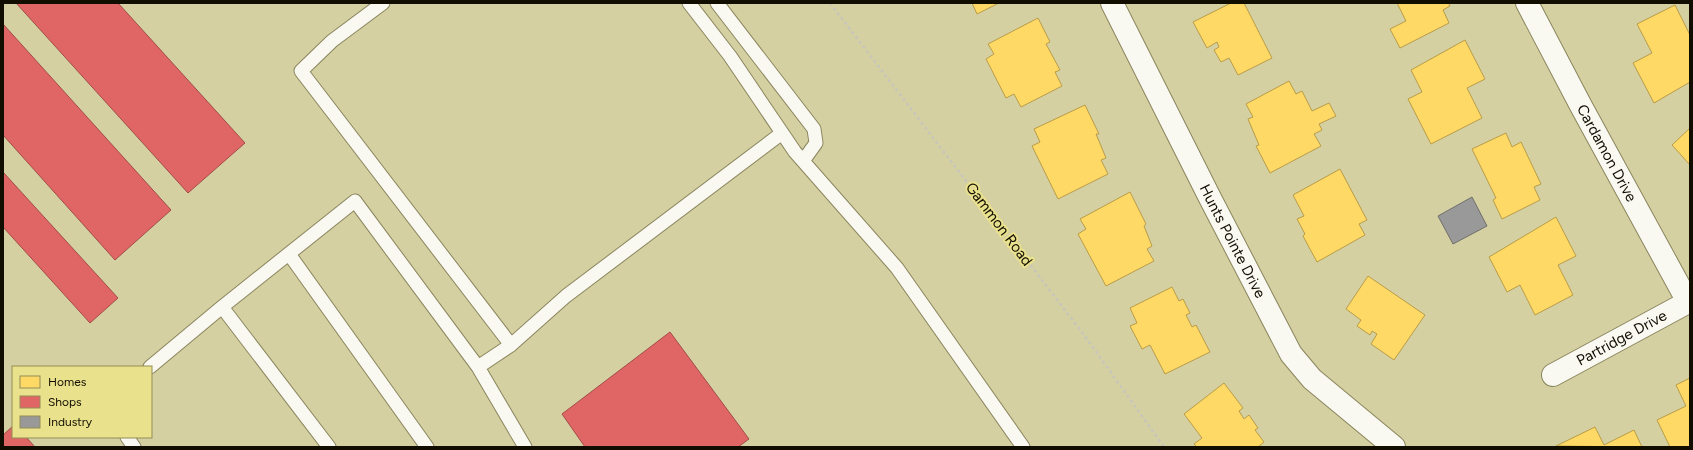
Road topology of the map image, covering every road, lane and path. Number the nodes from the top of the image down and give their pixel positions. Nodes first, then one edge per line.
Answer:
1 (383, 3) edge
2 (688, 3) edge
3 (717, 3) edge
4 (830, 3) edge
5 (1112, 3) edge
6 (1527, 3) edge
7 (782, 133) junction
8 (803, 161) junction
9 (289, 254) junction
10 (1689, 301) edge
11 (222, 307) junction
12 (511, 345) junction
13 (151, 366) edge
14 (478, 368) junction
15 (1553, 375) dead end
16 (128, 438) edge
17 (134, 447) edge
18 (329, 447) edge
19 (427, 447) edge
20 (525, 447) edge
21 (1023, 447) edge
22 (1164, 447) edge
23 (1394, 447) edge

1 - 12 lane
2 - 7 lane
3 - 8 lane
4 - 22 path, Gammon Road
5 - 23 street, Hunts Pointe Drive
6 - 10 street, Cardamon Drive
7 - 8 lane
7 - 12 lane
8 - 21 lane
9 - 11 lane
9 - 14 lane
9 - 19 lane
10 - 15 street, Partridge Drive
11 - 13 lane
11 - 18 lane
12 - 14 lane
14 - 20 lane
16 - 17 lane

